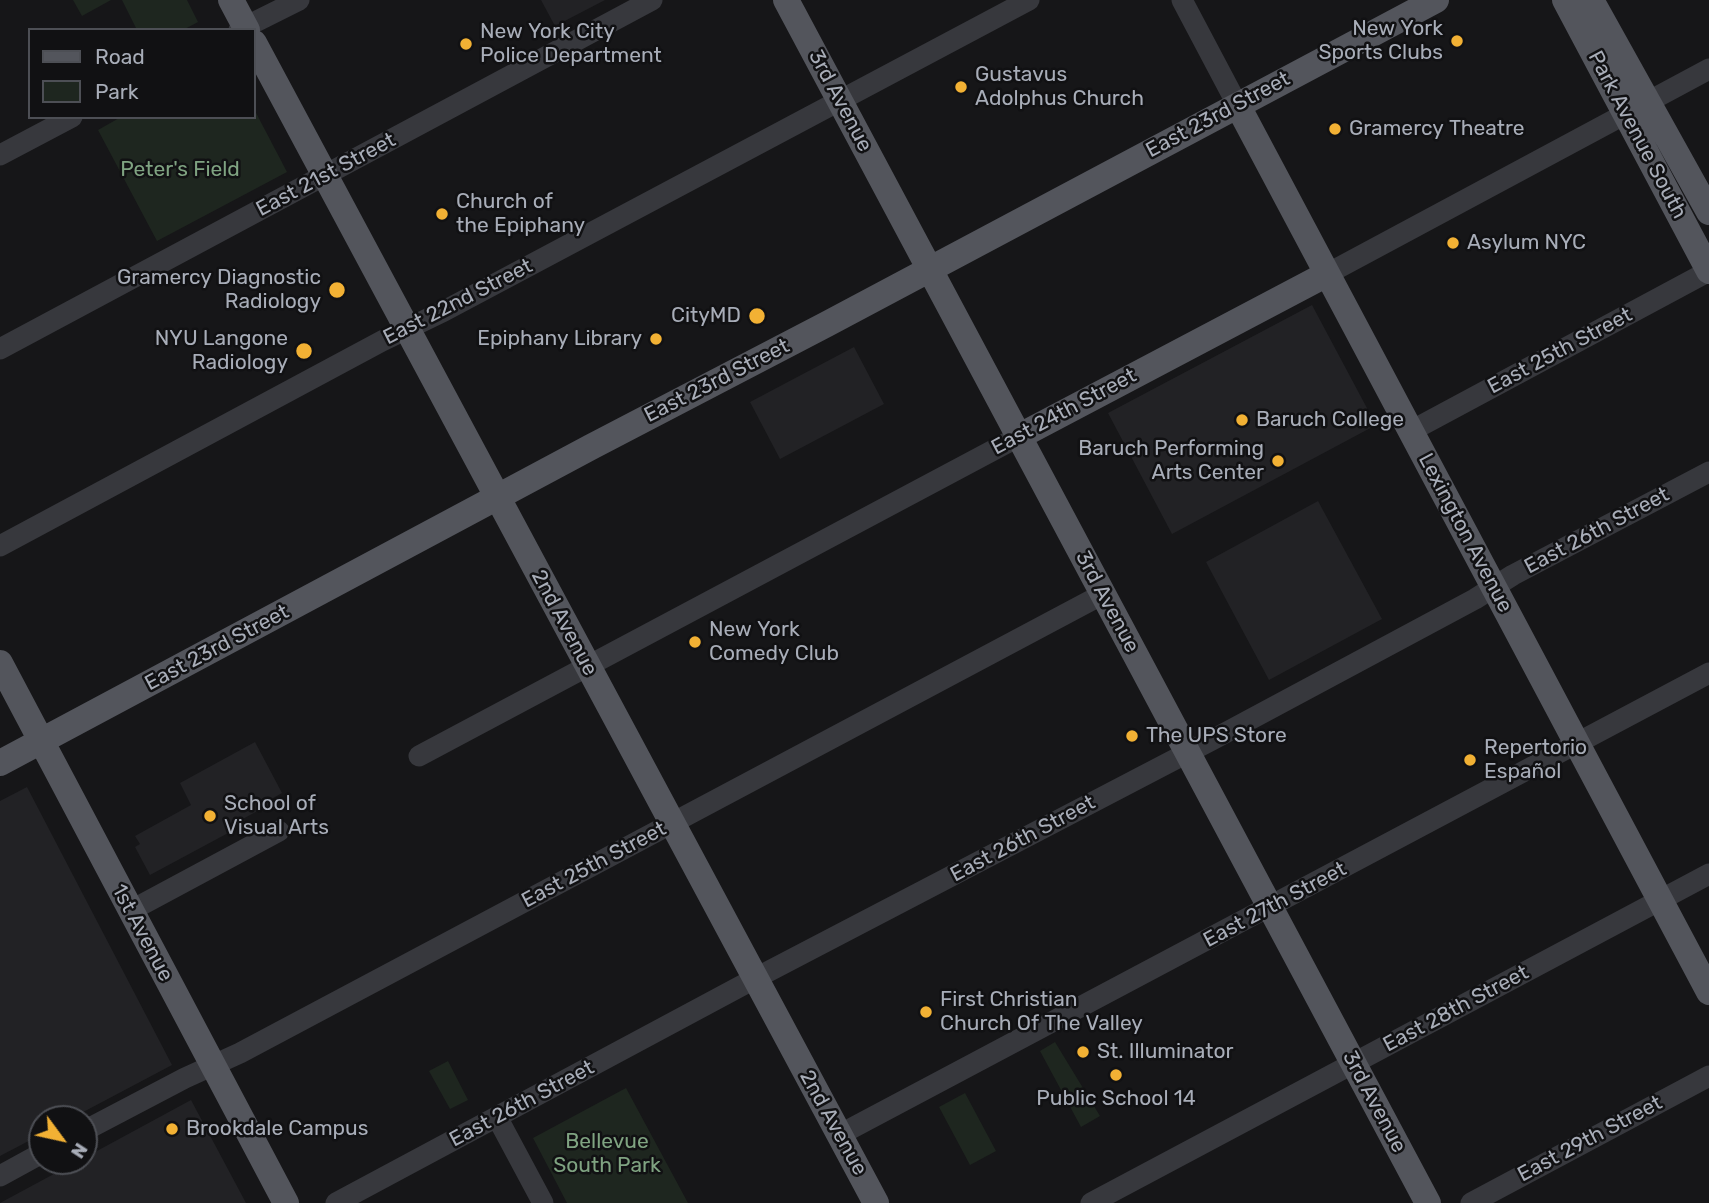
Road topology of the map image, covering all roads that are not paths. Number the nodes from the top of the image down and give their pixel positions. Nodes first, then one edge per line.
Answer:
1 (231, 0) edge
2 (299, 0) edge
3 (652, 0) edge
4 (786, 0) edge
5 (1029, 0) edge
6 (1182, 0) edge
7 (1436, 0) edge
8 (1564, 0) edge
9 (1591, 0) edge
10 (244, 28) edge
11 (253, 28) edge
12 (256, 50) edge
13 (1709, 69) edge
14 (839, 101) junction
15 (1238, 106) junction
16 (1636, 107) junction
17 (68, 119) edge
18 (0, 155) edge
19 (324, 176) junction
20 (1709, 212) edge
21 (929, 270) junction
22 (1709, 271) edge
23 (1326, 274) junction
24 (407, 329) junction
25 (0, 349) edge
26 (1411, 431) junction
27 (1018, 437) junction
28 (1709, 472) edge
29 (497, 498) junction
30 (0, 546) edge
31 (1494, 587) junction
32 (1103, 594) junction
33 (0, 663) edge
34 (587, 666) junction
35 (1709, 673) edge
36 (42, 741) junction
37 (1577, 744) junction
38 (1187, 752) junction
39 (419, 756) dead end
40 (0, 763) edge
41 (671, 824) junction
42 (279, 831) dead end
43 (1709, 874) edge
44 (1660, 900) junction
45 (1270, 907) junction
46 (130, 911) junction
47 (754, 979) junction
48 (1709, 992) edge
49 (1353, 1063) junction
50 (212, 1065) junction
51 (1709, 1076) edge
52 (497, 1117) junction
53 (98, 1124) edge
54 (839, 1135) junction
55 (28, 1160) edge
56 (0, 1175) edge
57 (286, 1203) edge
58 (336, 1203) edge
59 (543, 1203) edge
60 (876, 1203) edge
61 (1091, 1203) edge
62 (1427, 1203) edge
63 (1471, 1203) edge

1 - 10 main road, 2nd Avenue
2 - 11 street
3 - 19 street, East 21st Street
4 - 14 main road, 3rd Avenue
5 - 14 street, East 22nd Street
6 - 15 street, Lexington Avenue
7 - 15 main road, East 23rd Street
8 - 16 main road, Park Avenue South
9 - 16 main road, Park Avenue South
12 - 19 main road, 2nd Avenue
13 - 16 street, East 24th Street
14 - 21 main road, 3rd Avenue
14 - 24 street, East 22nd Street
15 - 21 main road, East 23rd Street
15 - 23 main road, Lexington Avenue
16 - 20 main road, Park Avenue South
16 - 22 main road, Park Avenue South
16 - 23 street, East 24th Street
17 - 18 street
19 - 24 main road, 2nd Avenue
19 - 25 street, East 21st Street
21 - 27 main road, 3rd Avenue
21 - 29 main road, East 23rd Street
22 - 26 street, East 25th Street
23 - 26 main road, Lexington Avenue
23 - 27 main road, East 24th Street
24 - 29 main road, 2nd Avenue
24 - 30 street, East 22nd Street
26 - 31 main road, Lexington Avenue
27 - 32 main road, 3rd Avenue
27 - 34 street, East 24th Street
28 - 31 street, East 26th Street
29 - 34 main road, 2nd Avenue
29 - 36 main road, East 23rd Street
31 - 37 main road, Lexington Avenue
31 - 38 street, East 26th Street
32 - 38 main road, 3rd Avenue
32 - 41 street, East 25th Street
33 - 36 main road, 1st Avenue
34 - 39 street, East 24th Street
34 - 41 main road, 2nd Avenue
35 - 37 street, East 27th Street
36 - 40 main road, East 23rd Street
36 - 46 main road, 1st Avenue
37 - 44 main road, Lexington Avenue
37 - 45 street, East 27th Street
38 - 45 main road, 3rd Avenue
38 - 47 street, East 26th Street
41 - 47 main road, 2nd Avenue
41 - 50 street, East 25th Street
42 - 46 street
43 - 44 street, East 28th Street
44 - 48 main road, Lexington Avenue
44 - 49 street, East 28th Street
45 - 49 main road, 3rd Avenue
45 - 54 street, East 27th Street
46 - 50 main road, 1st Avenue
47 - 52 street, East 26th Street
47 - 54 main road, 2nd Avenue
49 - 61 street, East 28th Street
49 - 62 main road, 3rd Avenue
50 - 53 street, East 25th Street
50 - 57 main road, 1st Avenue
51 - 63 street, East 29th Street
52 - 58 street, East 26th Street
52 - 59 street
54 - 60 main road, 2nd Avenue
55 - 56 street

